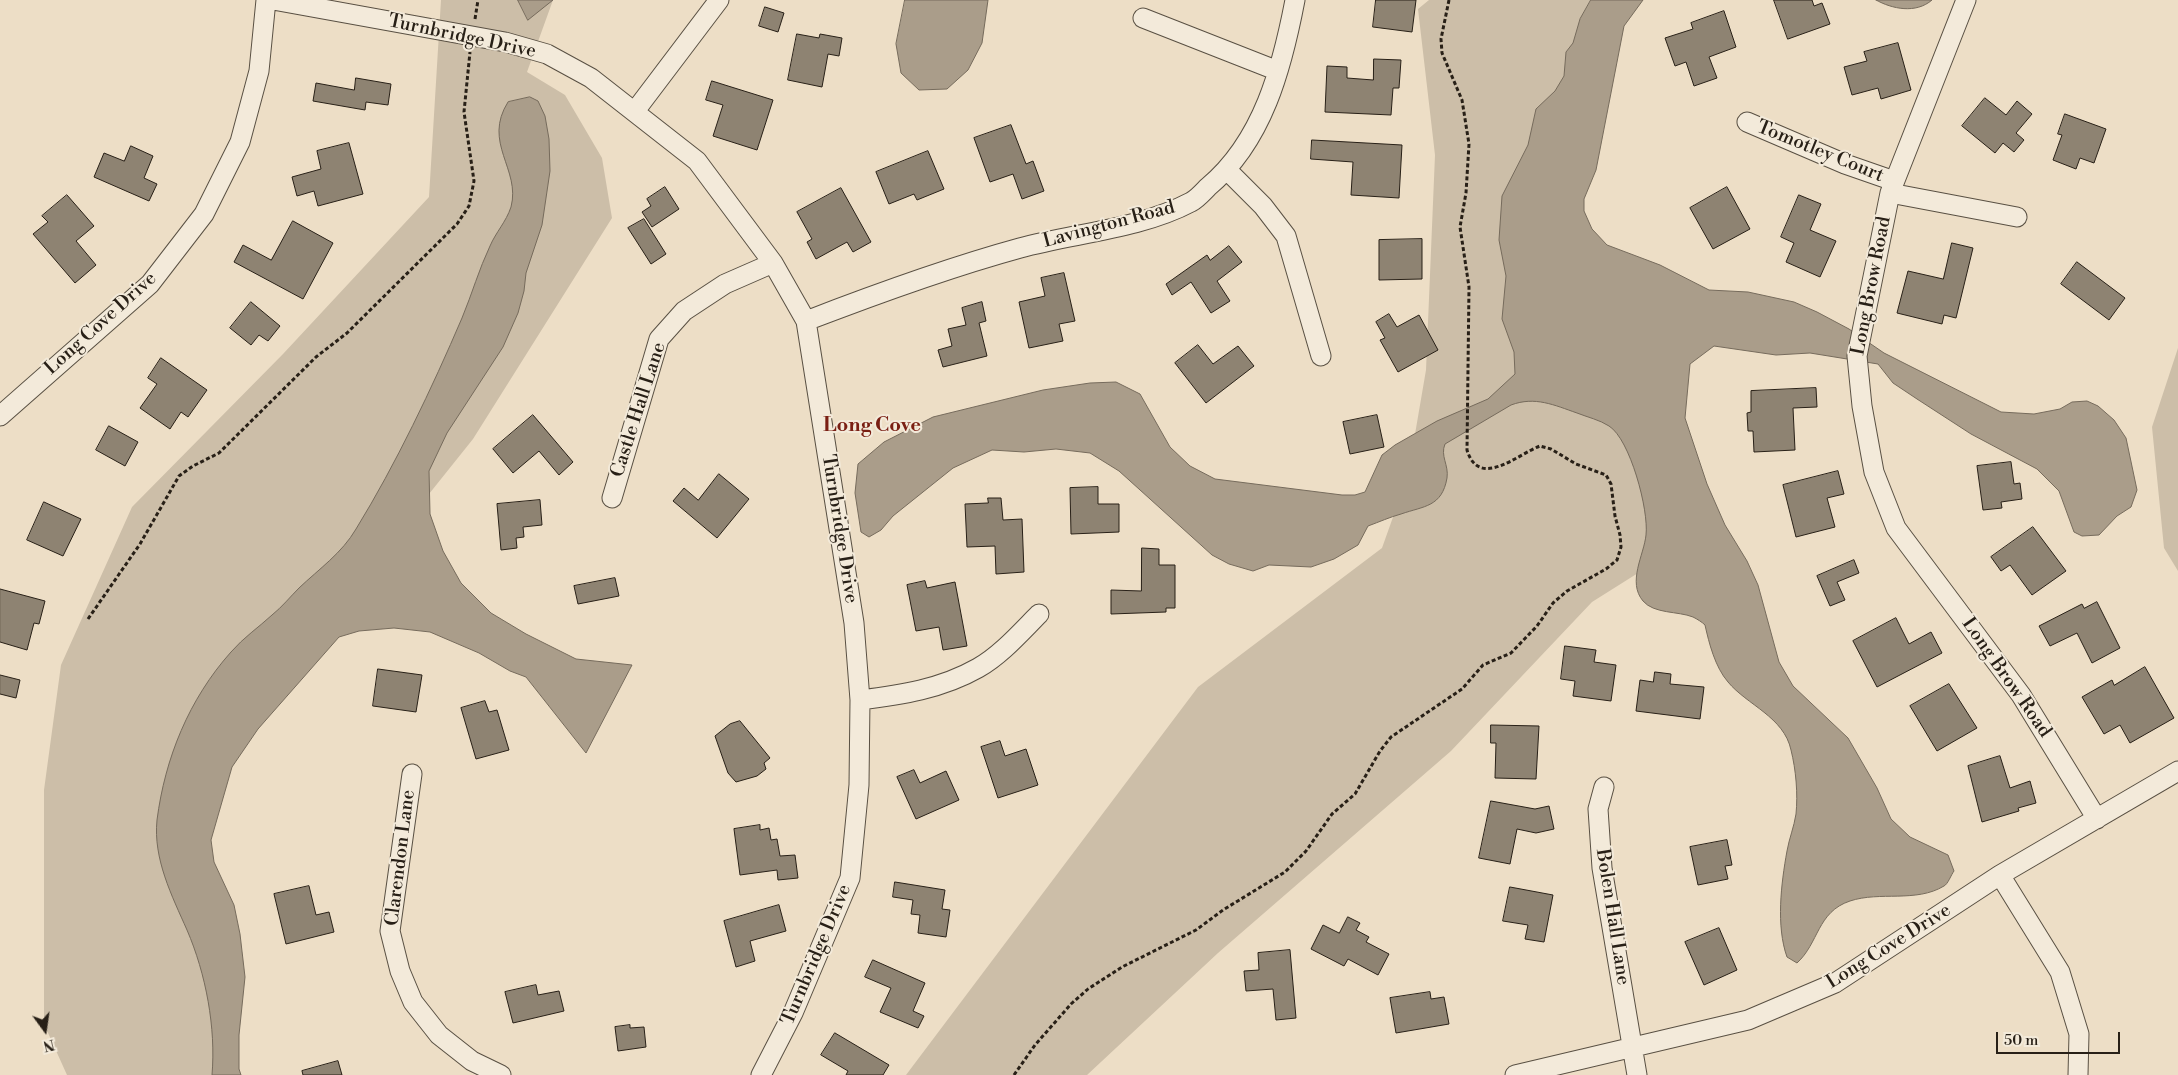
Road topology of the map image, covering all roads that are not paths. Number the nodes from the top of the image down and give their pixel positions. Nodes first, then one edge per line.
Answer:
1 (266, 0) edge
2 (273, 0) edge
3 (719, 0) edge
4 (1296, 0) edge
5 (1966, 0) edge
6 (1143, 18) dead end
7 (1278, 71) junction
8 (635, 111) junction
9 (1747, 122) dead end
10 (1228, 171) junction
11 (1892, 187) junction
12 (2017, 216) dead end
13 (773, 263) junction
14 (806, 321) junction
15 (1321, 356) dead end
16 (0, 416) edge
17 (612, 498) dead end
18 (1039, 614) dead end
19 (860, 700) junction
20 (2178, 771) edge
21 (412, 774) dead end
22 (1604, 787) dead end
23 (2097, 819) junction
24 (2000, 874) junction
25 (1633, 1048) junction
26 (501, 1075) edge
27 (761, 1075) edge
28 (1515, 1075) edge
29 (1637, 1075) edge
30 (2078, 1075) edge

1 - 16 street, Long Cove Drive
2 - 8 street, Turnbridge Drive
3 - 8 street
4 - 7 street, Lavington Road
5 - 11 street, Long Brow Road
6 - 7 street
7 - 10 street, Lavington Road
8 - 13 street, Turnbridge Drive
9 - 11 street, Tomotley Court
10 - 14 street, Lavington Road
10 - 15 street
11 - 12 street, Tomotley Court
11 - 23 street, Long Brow Road
13 - 14 street, Turnbridge Drive
13 - 17 street, Castle Hall Lane
14 - 19 street, Turnbridge Drive
18 - 19 street
19 - 27 street, Turnbridge Drive
20 - 23 street, Long Cove Drive
21 - 26 street, Clarendon Lane
22 - 25 street, Bolen Hall Lane
23 - 24 street, Long Cove Drive
24 - 25 street, Long Cove Drive
24 - 30 street
25 - 28 street, Long Cove Drive
25 - 29 street, Bolen Hall Lane

